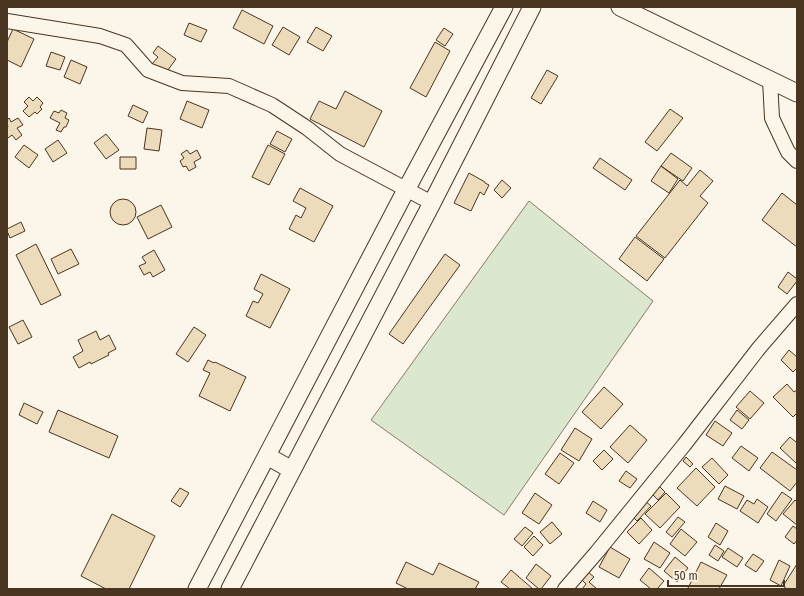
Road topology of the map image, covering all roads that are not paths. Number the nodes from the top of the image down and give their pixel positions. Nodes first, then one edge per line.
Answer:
1 (504, 7) edge
2 (532, 7) edge
3 (621, 7) edge
4 (7, 20) edge
5 (770, 80) junction
6 (797, 93) edge
7 (797, 161) edge
8 (406, 190) junction
9 (432, 203) junction
10 (797, 304) edge
11 (267, 456) junction
12 (292, 470) junction
13 (197, 589) edge
14 (230, 589) edge
15 (565, 589) edge

1 - 8 street
2 - 9 street
3 - 5 street
4 - 8 street
5 - 6 street
5 - 7 street
8 - 9 street
8 - 11 street
9 - 12 street
10 - 15 street
11 - 12 street
11 - 13 street
12 - 14 street

